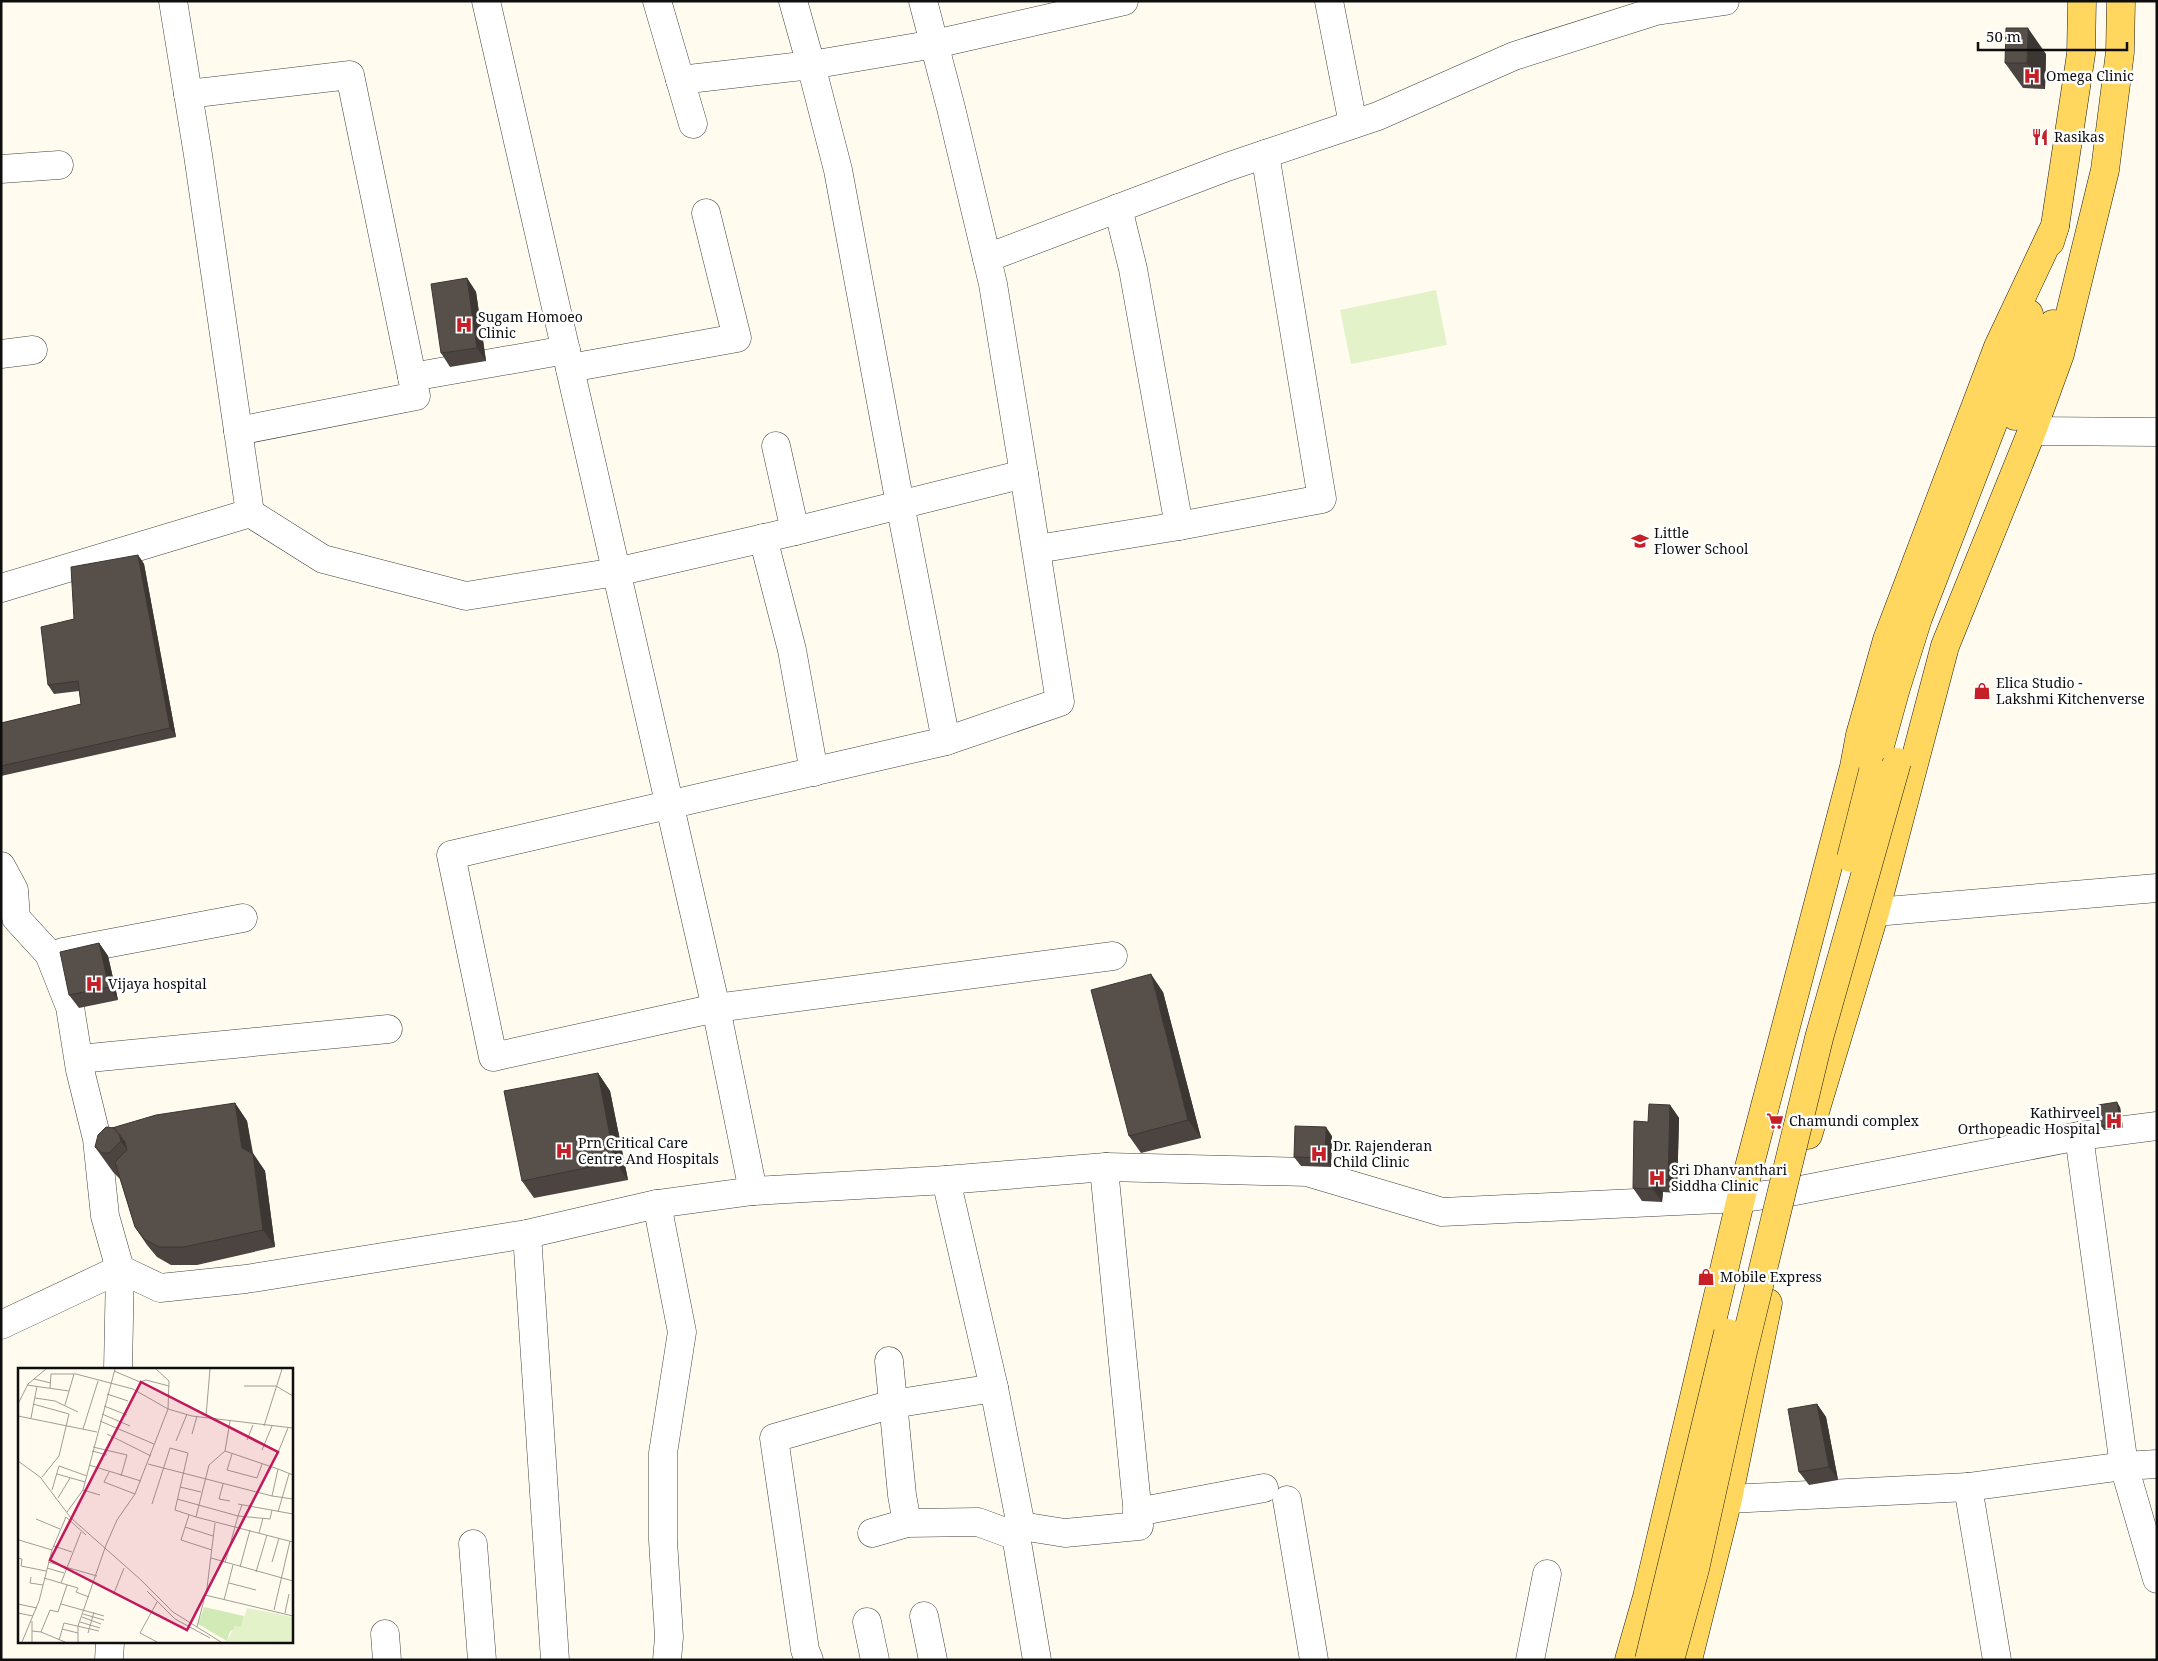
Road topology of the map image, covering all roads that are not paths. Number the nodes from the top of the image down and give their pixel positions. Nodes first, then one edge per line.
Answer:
1 (172, 1) edge
2 (486, 1) edge
3 (658, 1) edge
4 (793, 1) edge
5 (923, 1) edge
6 (1124, 1) edge
7 (1329, 1) edge
8 (1724, 1) edge
9 (2082, 1) edge
10 (2121, 1) edge
11 (935, 44) junction
12 (811, 65) junction
13 (680, 80) junction
14 (188, 94) junction
15 (693, 124) dead end
16 (1353, 124) junction
17 (1265, 154) junction
18 (59, 165) dead end
19 (1, 169) edge
20 (1118, 208) junction
21 (706, 214) dead end
22 (2055, 226) junction
23 (2085, 249) junction
24 (987, 258) junction
25 (33, 350) dead end
26 (1, 354) edge
27 (568, 359) junction
28 (412, 377) junction
29 (238, 431) junction
30 (2032, 431) junction
31 (2157, 432) edge
32 (776, 446) dead end
33 (1024, 474) junction
34 (900, 504) junction
35 (250, 513) junction
36 (1179, 526) junction
37 (795, 531) junction
38 (763, 538) junction
39 (1037, 549) junction
40 (616, 572) junction
41 (1, 588) edge
42 (946, 741) junction
43 (814, 772) junction
44 (670, 806) junction
45 (2, 870) edge
46 (2157, 888) edge
47 (1875, 912) junction
48 (243, 918) dead end
49 (49, 954) junction
50 (1113, 956) dead end
51 (716, 1008) junction
52 (388, 1029) dead end
53 (79, 1060) junction
54 (2157, 1126) edge
55 (2080, 1136) junction
56 (1106, 1167) junction
57 (946, 1180) junction
58 (752, 1190) junction
59 (1790, 1192) junction
60 (1741, 1198) junction
61 (656, 1204) junction
62 (527, 1234) junction
63 (120, 1269) junction
64 (1, 1325) edge
65 (889, 1361) dead end
66 (118, 1368) edge
67 (994, 1388) junction
68 (893, 1404) junction
69 (2157, 1464) edge
70 (2124, 1466) junction
71 (1968, 1487) junction
72 (1728, 1499) junction
73 (1138, 1512) junction
74 (907, 1523) junction
75 (1018, 1531) junction
76 (872, 1534) dead end
77 (473, 1544) dead end
78 (1547, 1574) dead end
79 (2157, 1579) edge
80 (924, 1616) dead end
81 (867, 1622) dead end
82 (110, 1644) edge
83 (109, 1660) edge
84 (482, 1660) edge
85 (555, 1660) edge
86 (667, 1660) edge
87 (809, 1660) edge
88 (875, 1660) edge
89 (932, 1660) edge
90 (1037, 1660) edge
91 (1314, 1660) edge
92 (1530, 1660) edge
93 (1629, 1660) edge
94 (1649, 1660) edge
95 (1670, 1660) edge
96 (1688, 1660) edge
97 (1998, 1660) edge

1 - 14 street
2 - 27 street
3 - 13 street
4 - 12 street
5 - 11 street
6 - 11 street
7 - 16 street
8 - 16 street
9 - 22 main road
10 - 23 main road
11 - 12 street
11 - 24 street
12 - 13 street
12 - 34 street
13 - 15 street
14 - 28 street
14 - 29 street
16 - 17 street
17 - 20 street
17 - 36 street
18 - 19 street
20 - 24 street
20 - 36 street
21 - 27 street
22 - 60 main road
22 - 94 main road, bridge
23 - 30 main road
23 - 95 main road, bridge
24 - 33 street
25 - 26 street
27 - 28 street
27 - 40 street
28 - 29 street
29 - 35 street
30 - 31 street
30 - 47 main road
32 - 37 street
33 - 34 street
33 - 39 street
34 - 37 street
34 - 42 street
35 - 40 street
35 - 41 street
36 - 39 street
37 - 38 street
38 - 40 street
38 - 43 street
39 - 42 street
40 - 44 street
42 - 43 street
43 - 44 street
44 - 51 street
44 - 51 street
45 - 49 street
46 - 47 street
47 - 59 main road
48 - 49 street
49 - 53 street
50 - 51 street
51 - 58 street
52 - 53 street
53 - 63 street
54 - 55 street
55 - 59 street
55 - 70 street
56 - 57 street
56 - 60 street
56 - 73 street
57 - 58 street
57 - 67 street
58 - 61 street
59 - 60 street
59 - 72 main road
60 - 93 main road
61 - 62 street
61 - 86 street
62 - 63 street
62 - 85 street
63 - 64 street
63 - 66 street
65 - 68 street
67 - 68 street
67 - 75 street
68 - 74 street
68 - 87 street
69 - 70 street
70 - 71 street
70 - 79 street
71 - 72 street
71 - 97 street
72 - 96 main road
73 - 75 street
73 - 91 street
74 - 75 street
74 - 76 street
75 - 90 street
77 - 84 street
78 - 92 street
80 - 89 street
81 - 88 street
82 - 83 street

